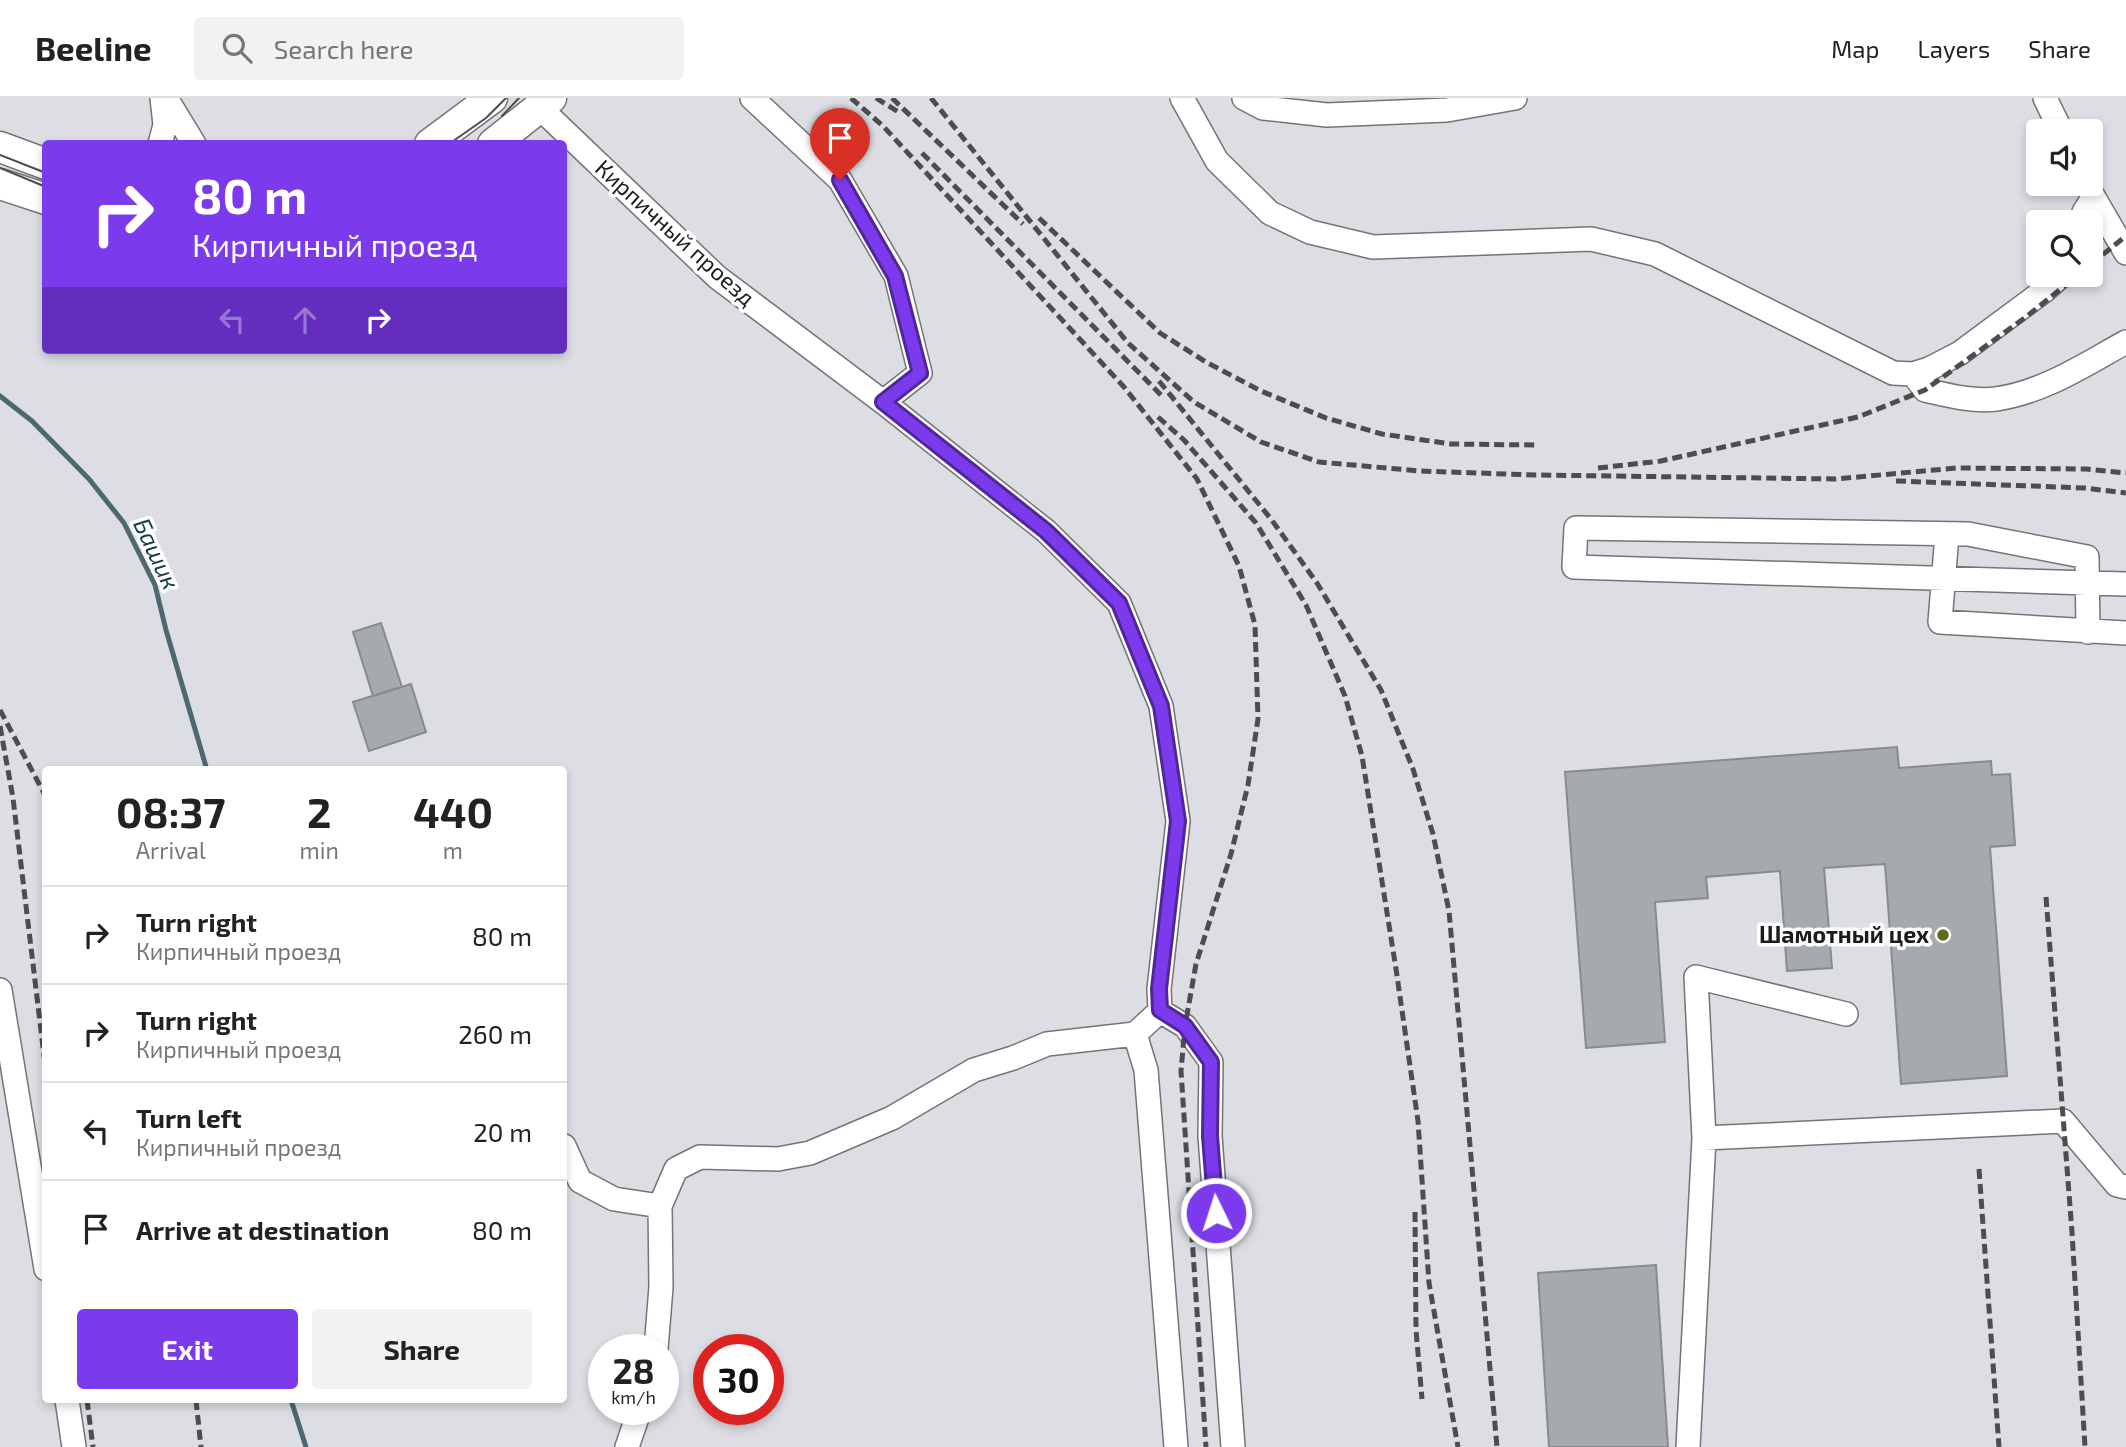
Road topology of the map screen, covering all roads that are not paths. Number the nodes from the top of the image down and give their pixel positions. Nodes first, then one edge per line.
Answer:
1 (164, 98) edge
2 (492, 98) edge
3 (752, 98) edge
4 (1182, 98) edge
5 (1244, 98) edge
6 (1515, 98) edge
7 (2045, 98) edge
8 (546, 103) edge
9 (2055, 119) edge
10 (161, 140) edge
11 (191, 140) edge
12 (435, 140) edge
13 (498, 140) edge
14 (0, 147) edge
15 (42, 163) edge
16 (0, 184) edge
17 (2093, 196) edge
18 (42, 199) edge
19 (2126, 253) edge
20 (2048, 287) edge
21 (2126, 342) edge
22 (1913, 374) junction
23 (883, 402) junction
24 (1947, 534) junction
25 (1942, 578) junction
26 (2088, 583) junction
27 (2126, 584) edge
28 (2088, 632) junction
29 (2126, 633) edge
30 (0, 993) edge
31 (1160, 1010) junction
32 (1846, 1014) dead end
33 (1135, 1034) junction
34 (1704, 1138) junction
35 (567, 1153) edge
36 (2126, 1188) edge
37 (660, 1206) junction
38 (42, 1245) edge
39 (657, 1334) edge
40 (68, 1403) edge
41 (635, 1425) edge
42 (75, 1447) edge
43 (628, 1447) edge
44 (1176, 1447) edge
45 (1233, 1447) edge
46 (1688, 1447) edge

1 - 10 street
1 - 11 street
2 - 12 main road
3 - 23 street
4 - 22 street
5 - 6 street
7 - 9 street
8 - 13 main road
8 - 23 street, Кирпичный проезд
14 - 15 main road
16 - 18 main road
17 - 19 street
20 - 22 street
21 - 22 street
23 - 31 street, Кирпичный проезд
24 - 25 street
24 - 25 street
24 - 26 street
25 - 26 street
25 - 28 street
26 - 27 street
26 - 28 street
28 - 29 street
30 - 38 street
31 - 33 street
31 - 45 street
32 - 34 street
33 - 37 street
33 - 44 street
34 - 36 street
34 - 46 street
35 - 37 street
37 - 39 street
40 - 42 street
41 - 43 street

